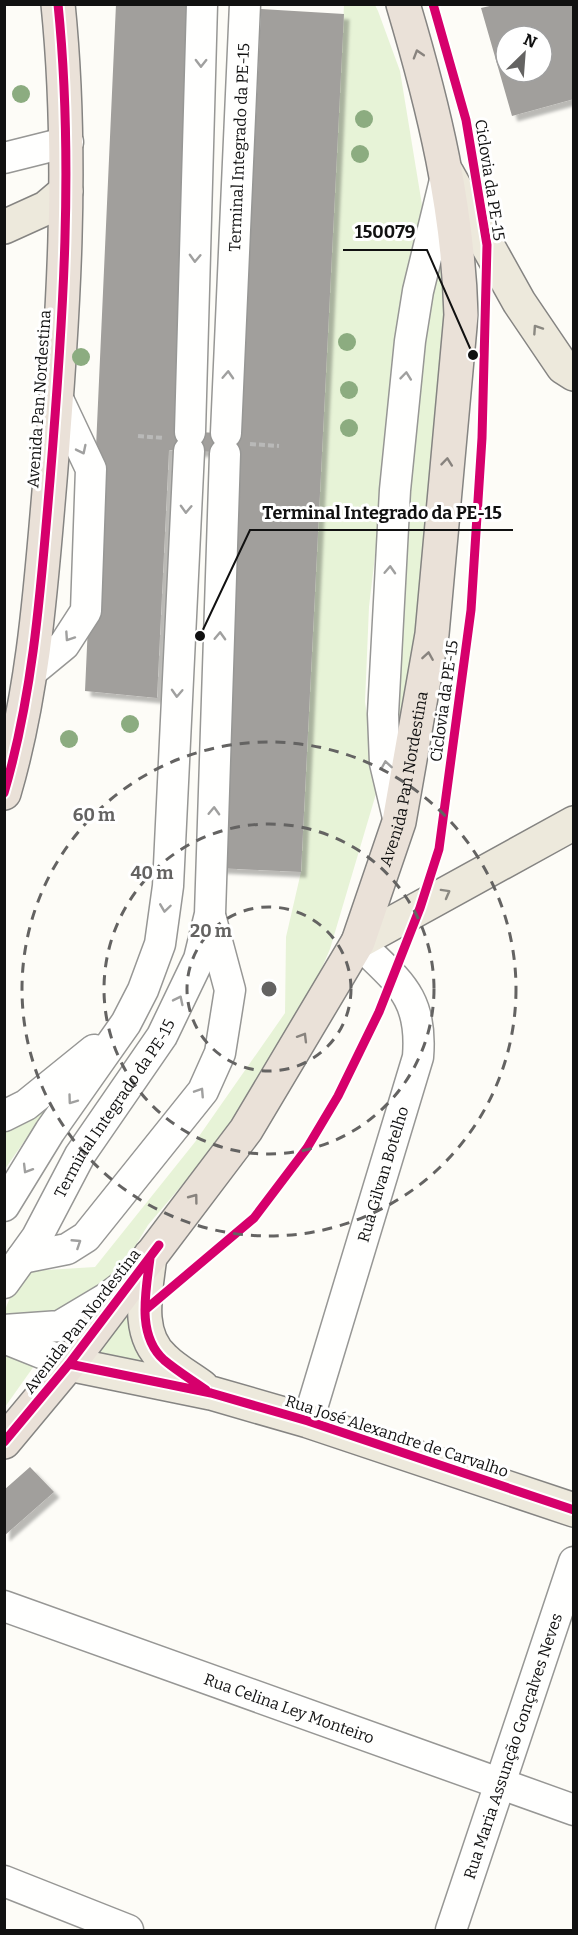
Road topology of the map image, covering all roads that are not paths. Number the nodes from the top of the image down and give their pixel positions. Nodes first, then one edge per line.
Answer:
1 (58, 4) edge
2 (202, 4) edge
3 (245, 4) edge
4 (403, 4) edge
5 (68, 142) junction
6 (4, 158) edge
7 (447, 172) junction
8 (66, 191) junction
9 (4, 227) edge
10 (573, 374) edge
11 (57, 397) junction
12 (30, 674) junction
13 (4, 793) edge
14 (399, 822) junction
15 (573, 823) edge
16 (210, 914) junction
17 (358, 942) junction
18 (126, 1023) junction
19 (4, 1116) edge
20 (4, 1206) edge
21 (13, 1252) edge
22 (143, 1266) junction
23 (4, 1283) edge
24 (4, 1330) edge
25 (4, 1338) edge
26 (69, 1365) junction
27 (211, 1393) junction
28 (308, 1421) junction
29 (4, 1442) edge
30 (573, 1510) edge
31 (573, 1562) edge
32 (4, 1606) edge
33 (497, 1785) junction
34 (573, 1810) edge
35 (4, 1881) edge
36 (128, 1930) edge
37 (451, 1930) edge

1 - 5 highway, Avenida Pan Nordestina
2 -> 18 street
16 -> 3 street, Terminal Integrado da PE-15
7 -> 4 highway, Avenida Pan Nordestina
5 - 6 street
5 - 8 highway, Avenida Pan Nordestina
10 -> 7 main road
14 -> 7 highway, Avenida Pan Nordestina
14 -> 7 street
8 - 9 main road
8 - 11 highway, Avenida Pan Nordestina
11 - 12 highway, Avenida Pan Nordestina
11 -> 12 street
12 - 13 highway, Avenida Pan Nordestina
14 - 17 highway, Avenida Pan Nordestina
17 -> 15 main road
21 -> 16 street, Terminal Integrado da PE-15
21 -> 16 street
22 -> 17 highway, Avenida Pan Nordestina
17 - 28 street, Rua Gilvan Botelho
18 - 19 street
18 -> 20 street
21 - 23 street, Terminal Integrado da PE-15
22 - 24 street
22 - 26 highway, Avenida Pan Nordestina
22 - 27 main road, Rua José Alexandre de Carvalho
25 - 26 street
26 - 27 main road, Rua José Alexandre de Carvalho
26 - 29 highway, Avenida Pan Nordestina
27 - 28 main road, Rua José Alexandre de Carvalho
28 - 30 main road, Rua José Alexandre de Carvalho
31 - 33 street, Rua Maria Assunção Gonçalves Neves
32 - 33 street, Rua Celina Ley Monteiro
33 - 34 street, Rua Celina Ley Monteiro
33 - 37 street, Rua Maria Assunção Gonçalves Neves
35 - 36 street

